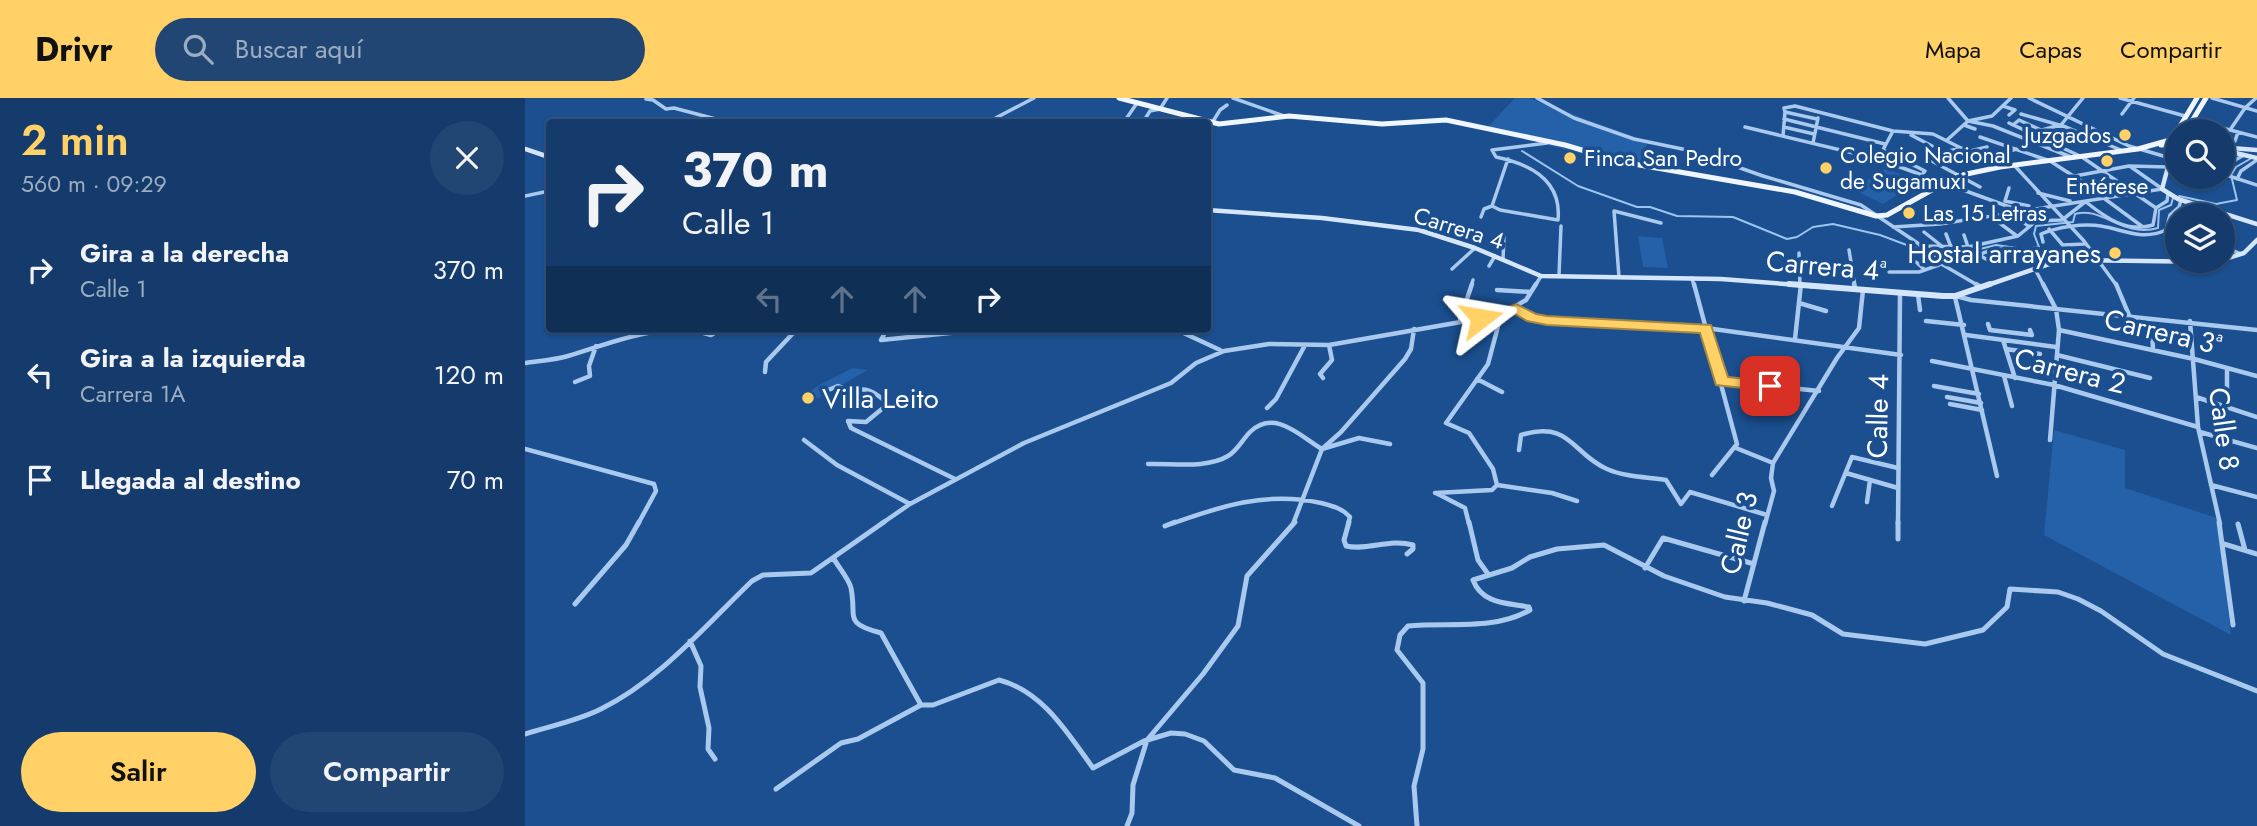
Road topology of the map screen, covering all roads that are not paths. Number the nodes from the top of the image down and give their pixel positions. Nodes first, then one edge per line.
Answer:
1 (1034, 98) edge
2 (1119, 98) edge
3 (1167, 98) edge
4 (1233, 98) edge
5 (1537, 98) edge
6 (1948, 98) edge
7 (2011, 98) edge
8 (2032, 98) edge
9 (2048, 98) edge
10 (2083, 98) edge
11 (2120, 98) edge
12 (2197, 98) edge
13 (2206, 98) edge
14 (2212, 98) edge
15 (2256, 98) edge
16 (646, 99) edge
17 (2133, 100) edge
18 (1137, 103) junction
19 (2043, 103) junction
20 (1227, 105) dead end
21 (2003, 106) junction
22 (2245, 108) junction
23 (1160, 109) junction
24 (2257, 111) edge
25 (1785, 112) junction
26 (1819, 113) junction
27 (2021, 114) dead end
28 (2122, 114) dead end
29 (2009, 115) dead end
30 (1285, 116) junction
31 (2068, 116) junction
32 (2185, 116) junction
33 (708, 119) edge
34 (994, 119) edge
35 (1126, 119) edge
36 (1145, 119) edge
37 (1186, 119) edge
38 (1784, 119) junction
39 (1817, 119) junction
40 (2184, 119) edge
41 (2193, 119) edge
42 (1968, 121) junction
43 (1212, 123) joint
44 (2008, 123) dead end
45 (2235, 123) edge
46 (1963, 125) junction
47 (2013, 125) junction
48 (2061, 125) junction
49 (1745, 127) dead end
50 (1784, 127) junction
51 (1815, 127) junction
52 (1975, 129) dead end
53 (2042, 130) junction
54 (1893, 131) junction
55 (2235, 131) edge
56 (2238, 132) junction
57 (1814, 134) junction
58 (1911, 135) dead end
59 (1783, 136) junction
60 (1940, 137) junction
61 (1980, 137) dead end
62 (2257, 137) edge
63 (1947, 140) junction
64 (1923, 141) junction
65 (2235, 141) dead end
66 (2067, 142) dead end
67 (1551, 143) junction
68 (1813, 143) junction
69 (1885, 144) junction
70 (2165, 144) edge
71 (1931, 146) dead end
72 (1987, 147) dead end
73 (1963, 148) junction
74 (525, 149) edge
75 (2016, 149) junction
76 (2143, 149) junction
77 (2235, 149) edge
78 (1883, 150) junction
79 (1968, 151) junction
80 (2124, 151) junction
81 (2257, 151) edge
82 (2235, 152) edge
83 (2005, 153) dead end
84 (2246, 155) junction
85 (546, 156) edge
86 (2165, 156) edge
87 (2079, 158) junction
88 (1508, 159) junction
89 (1878, 159) junction
90 (2257, 159) edge
91 (1930, 160) dead end
92 (1955, 160) dead end
93 (2235, 160) edge
94 (2050, 161) junction
95 (2014, 165) junction
96 (2129, 166) junction
97 (2000, 167) junction
98 (2165, 167) edge
99 (2102, 171) junction
100 (1921, 176) junction
101 (1957, 176) junction
102 (2074, 176) junction
103 (2165, 178) edge
104 (2236, 178) joint
105 (1944, 183) junction
106 (2257, 185) edge
107 (1980, 187) dead end
108 (2009, 188) dead end
109 (2162, 188) junction
110 (546, 192) edge
111 (2037, 193) junction
112 (2134, 193) junction
113 (525, 196) edge
114 (2106, 198) junction
115 (2177, 198) junction
116 (2073, 202) junction
117 (2085, 202) junction
118 (2004, 203) junction
119 (2175, 203) edge
120 (2183, 203) edge
121 (2048, 205) junction
122 (1492, 206) junction
123 (2081, 206) junction
124 (2091, 206) junction
125 (2033, 208) junction
126 (2156, 208) junction
127 (1211, 210) edge
128 (1215, 210) junction
129 (2018, 210) junction
130 (2011, 212) junction
131 (1211, 213) edge
132 (1876, 216) junction
133 (1989, 216) junction
134 (1481, 217) dead end
135 (1661, 222) dead end
136 (2066, 224) junction
137 (2257, 225) edge
138 (1561, 226) dead end
139 (2028, 226) junction
140 (1892, 227) junction
141 (2144, 228) junction
142 (2049, 229) junction
143 (2165, 231) edge
144 (1924, 232) dead end
145 (1946, 234) dead end
146 (1504, 235) dead end
147 (1964, 235) dead end
148 (2018, 236) junction
149 (2257, 240) edge
150 (2043, 242) dead end
151 (2085, 244) junction
152 (2063, 245) junction
153 (1944, 247) junction
154 (1951, 247) junction
155 (1968, 247) junction
156 (1475, 248) junction
157 (1849, 250) dead end
158 (2067, 250) dead end
159 (1924, 251) junction
160 (2235, 252) edge
161 (1799, 253) dead end
162 (1979, 255) junction
163 (2242, 255) junction
164 (1495, 256) junction
165 (1503, 260) junction
166 (2102, 260) junction
167 (1916, 262) dead end
168 (1993, 263) dead end
169 (2049, 264) junction
170 (1940, 265) junction
171 (1489, 266) dead end
172 (1452, 269) dead end
173 (2035, 269) junction
174 (1925, 270) junction
175 (1889, 272) dead end
176 (1559, 275) junction
177 (1541, 276) junction
178 (1619, 277) junction
179 (1692, 278) junction
180 (1473, 280) dead end
181 (1800, 284) junction
182 (1982, 288) junction
183 (1854, 289) junction
184 (1497, 290) dead end
185 (1863, 290) junction
186 (1532, 292) junction
187 (1900, 294) junction
188 (1918, 295) junction
189 (1955, 296) junction
190 (1799, 303) junction
191 (1516, 308) junction
192 (2056, 309) junction
193 (1920, 310) dead end
194 (1826, 311) dead end
195 (2132, 314) junction
196 (1501, 315) junction
197 (1460, 320) junction
198 (1926, 321) dead end
199 (2190, 321) junction
200 (1988, 324) dead end
201 (1963, 325) junction
202 (2134, 327) dead end
203 (1706, 328) junction
204 (1414, 329) junction
205 (2152, 329) dead end
206 (2030, 330) dead end
207 (2059, 330) junction
208 (2257, 330) edge
209 (2012, 332) junction
210 (636, 333) edge
211 (793, 333) edge
212 (885, 333) edge
213 (950, 333) edge
214 (1183, 333) edge
215 (1966, 335) junction
216 (1795, 339) junction
217 (2003, 340) junction
218 (2015, 341) junction
219 (596, 345) junction
220 (1329, 345) junction
221 (1304, 347) junction
222 (2056, 347) junction
223 (1847, 348) junction
224 (2006, 349) junction
225 (2153, 350) junction
226 (1220, 351) junction
227 (2040, 354) dead end
228 (1901, 355) junction
229 (2057, 355) junction
230 (2194, 359) junction
231 (1932, 360) dead end
232 (525, 363) edge
233 (2227, 369) junction
234 (1973, 370) junction
235 (765, 372) dead end
236 (2004, 376) junction
237 (2257, 376) edge
238 (1323, 378) dead end
239 (2015, 378) junction
240 (2150, 378) dead end
241 (1477, 379) junction
242 (1722, 381) junction
243 (575, 382) dead end
244 (2054, 385) junction
245 (1934, 386) dead end
246 (826, 391) dead end
247 (1819, 391) junction
248 (1502, 392) dead end
249 (1979, 394) junction
250 (2227, 396) dead end
251 (1947, 397) dead end
252 (2196, 397) junction
253 (1981, 403) junction
254 (1950, 404) dead end
255 (2012, 406) dead end
256 (1267, 408) dead end
257 (1982, 410) junction
258 (2257, 417) edge
259 (2199, 430) junction
260 (804, 440) dead end
261 (2050, 440) dead end
262 (1390, 444) dead end
263 (1736, 448) junction
264 (2257, 448) edge
265 (525, 449) edge
266 (1322, 449) junction
267 (1519, 450) dead end
268 (1148, 464) dead end
269 (1773, 464) junction
270 (1898, 468) junction
271 (1846, 473) junction
272 (1712, 475) dead end
273 (1997, 476) dead end
274 (956, 480) junction
275 (1870, 480) junction
276 (1497, 485) junction
277 (2211, 485) junction
278 (1898, 488) junction
279 (2257, 497) edge
280 (1304, 499) junction
281 (1577, 501) dead end
282 (1867, 502) dead end
283 (910, 504) junction
284 (1832, 506) dead end
285 (1767, 515) junction
286 (2238, 524) dead end
287 (1165, 526) dead end
288 (1898, 539) dead end
289 (2224, 544) junction
290 (2245, 551) junction
291 (1407, 554) dead end
292 (2257, 554) edge
293 (834, 559) junction
294 (1754, 564) junction
295 (1645, 568) junction
296 (1488, 574) junction
297 (1744, 601) junction
298 (575, 604) dead end
299 (2233, 625) dead end
300 (690, 641) junction
301 (2257, 691) edge
302 (921, 705) junction
303 (525, 734) edge
304 (1147, 740) junction
305 (715, 759) dead end
306 (776, 789) dead end
307 (1127, 826) edge
308 (1359, 826) edge
309 (1417, 826) edge

1 - 34 street
2 - 18 main road
3 - 23 street
4 - 30 street
5 - 132 street
6 - 42 street
7 - 21 street
8 - 19 street
8 - 31 street
9 - 19 street
10 - 31 street
11 - 17 street
12 - 32 main road
13 - 41 main road
14 - 22 street
15 - 22 street
16 - 33 street
17 - 28 street
17 - 32 street
18 - 23 main road
18 - 35 street
19 - 31 street
20 - 43 street
21 - 29 street
21 - 42 street
22 - 24 street
22 - 45 street
23 - 36 street
23 - 37 main road
25 - 26 street
25 - 38 street
25 - 39 street
26 - 39 street
26 - 54 street
27 - 48 street
30 - 43 main road
30 - 67 main road
31 - 48 street
31 - 76 street
32 - 40 main road
38 - 50 street
38 - 51 street
39 - 51 street
42 - 46 street
42 - 87 street
44 - 47 street
46 - 52 street
46 - 63 street
47 - 53 street
47 - 87 street
48 - 53 street
48 - 80 street
49 - 59 street
50 - 57 street
50 - 59 street
51 - 57 street
51 - 69 street
53 - 66 street
54 - 60 street
54 - 69 street
55 - 56 street
56 - 62 street
56 - 65 street
57 - 68 street
58 - 64 street
59 - 68 street
60 - 63 street
60 - 64 street
61 - 75 street
63 - 73 street
64 - 71 street
67 - 88 street
67 - 132 main road
68 - 89 street
69 - 78 street
70 - 76 main road
72 - 79 street
73 - 79 street
73 - 92 street
74 - 85 street
75 - 83 street
75 - 94 street
76 - 80 main road
76 - 86 street
77 - 81 street
78 - 89 street
78 - 100 street
79 - 97 street
80 - 87 main road
81 - 84 street
82 - 84 street
84 - 90 street
84 - 93 street
87 - 94 main road
87 - 99 street
88 - 122 street
88 - 122 street
89 - 100 street
90 - 104 street
91 - 101 street
94 - 95 main road
94 - 102 street
95 - 97 main road
95 - 111 street
96 - 98 street
96 - 99 street
96 - 109 street
97 - 101 main road
99 - 102 street
99 - 112 street
100 - 105 street
101 - 105 main road
101 - 107 street
102 - 114 street
103 - 109 street
104 - 106 street
105 - 118 street
105 - 132 main road
108 - 118 street
109 - 112 street
109 - 115 street
110 - 113 street
111 - 116 street
111 - 121 street
112 - 114 street
112 - 126 street
114 - 117 street
114 - 141 street
115 - 119 street
115 - 120 street
115 - 126 street
115 - 137 street
116 - 117 street
116 - 121 street
117 - 123 street
117 - 124 street
118 - 125 street
118 - 129 street
121 - 125 street
121 - 136 street
122 - 134 street
123 - 124 street
123 - 136 street
124 - 141 street
125 - 129 street
126 - 141 street
127 - 128 street, Carrera 4
128 - 131 street
128 - 156 street, Carrera 4
129 - 130 street
130 - 133 street
130 - 139 street
132 - 140 street
133 - 140 street
133 - 148 street
135 - 178 street
136 - 139 street
136 - 142 street
136 - 143 street
136 - 151 street
138 - 176 street
139 - 148 street
140 - 159 street
142 - 150 street
142 - 152 street
144 - 153 street
145 - 154 street
146 - 165 street
147 - 155 street
148 - 155 street
149 - 163 street
151 - 152 street
151 - 166 street
152 - 158 street
153 - 154 street
153 - 159 street
154 - 155 street
156 - 164 street, Carrera 4
156 - 172 street
157 - 183 street
159 - 162 street
159 - 170 street
160 - 163 street
161 - 181 street
162 - 168 street
162 - 169 street
163 - 166 street, Carrera 4ª
164 - 165 street, Carrera 4
164 - 171 street
165 - 177 street, Carrera 4
166 - 169 street, Carrera 4ª
166 - 195 street
167 - 174 street
169 - 173 street, Carrera 4ª
170 - 174 street
170 - 182 street
173 - 182 street, Carrera 4ª
173 - 192 street
174 - 175 street
176 - 177 street, Carrera 4ª
176 - 178 street, Carrera 4ª
177 - 186 street
178 - 179 street, Carrera 4ª
179 - 181 street, Carrera 4ª
179 - 203 street
180 - 197 street
181 - 183 street, Carrera 4ª
181 - 190 street
182 - 189 street, Carrera 4ª
183 - 185 street, Carrera 4ª
184 - 186 street
185 - 187 street, Carrera 4ª
185 - 223 street, Calle 3
186 - 191 street
187 - 188 street, Carrera 4ª
187 - 228 street, Calle 4
188 - 189 street, Carrera 4ª
188 - 193 street
189 - 192 street
189 - 201 street
190 - 194 street
190 - 216 street
191 - 196 street
191 - 203 street
192 - 195 street
192 - 207 street
195 - 199 street
195 - 202 street
196 - 197 street
196 - 241 street
197 - 204 street
198 - 201 street
199 - 208 street
199 - 230 street, Calle 8
200 - 209 street
201 - 215 street
203 - 216 street
203 - 242 street
204 - 220 street
204 - 266 street
205 - 225 street
206 - 209 street
207 - 222 street
207 - 225 street, Carrera 3ª
209 - 218 street
210 - 219 street
211 - 235 street
212 - 213 street
214 - 226 street
215 - 217 street
215 - 234 street
216 - 223 street
217 - 218 street
217 - 224 street
218 - 222 street
219 - 232 street
219 - 243 street
220 - 221 street
220 - 238 street
221 - 226 street
221 - 256 street
222 - 229 street
223 - 228 street
223 - 247 street, Calle 3
224 - 227 street
224 - 239 street
225 - 230 street, Carrera 3ª
226 - 274 street
228 - 270 street, Calle 4
229 - 240 street
229 - 244 street
230 - 233 street, Carrera 3ª
230 - 252 street, Calle 8
231 - 234 street, Carrera 2
233 - 237 street, Carrera 3ª
233 - 250 street
234 - 236 street, Carrera 2
234 - 249 street
236 - 239 street, Carrera 2
236 - 255 street
239 - 244 street, Carrera 2
241 - 248 street
241 - 276 street
242 - 247 street
242 - 263 street
244 - 259 street, Carrera 2
244 - 261 street
245 - 249 street
246 - 274 street
247 - 269 street, Calle 3
249 - 253 street
251 - 253 street
252 - 258 street
252 - 259 street, Calle 8
253 - 257 street
254 - 257 street
257 - 273 street
259 - 264 street, Carrera 2
259 - 277 street, Calle 8
260 - 283 street
262 - 266 street
263 - 269 street
263 - 272 street
265 - 298 street
266 - 268 street
266 - 280 street
267 - 285 street
269 - 285 street, Calle 3
270 - 271 street
270 - 278 street, Calle 4
271 - 275 street
271 - 284 street
274 - 283 street
275 - 278 street
275 - 282 street
276 - 281 street
276 - 296 street
277 - 279 street
277 - 289 street, Calle 8
278 - 288 street, Calle 4
280 - 287 street
280 - 291 street
280 - 304 street
283 - 293 street
285 - 294 street, Calle 3
286 - 290 street
289 - 290 street
289 - 299 street, Calle 8
290 - 292 street
293 - 300 street
293 - 302 street
294 - 295 street
294 - 297 street, Calle 3
295 - 296 street
295 - 297 street
296 - 309 street
297 - 301 street
300 - 303 street
300 - 305 street
302 - 304 street
302 - 306 street
304 - 307 street
304 - 308 street

